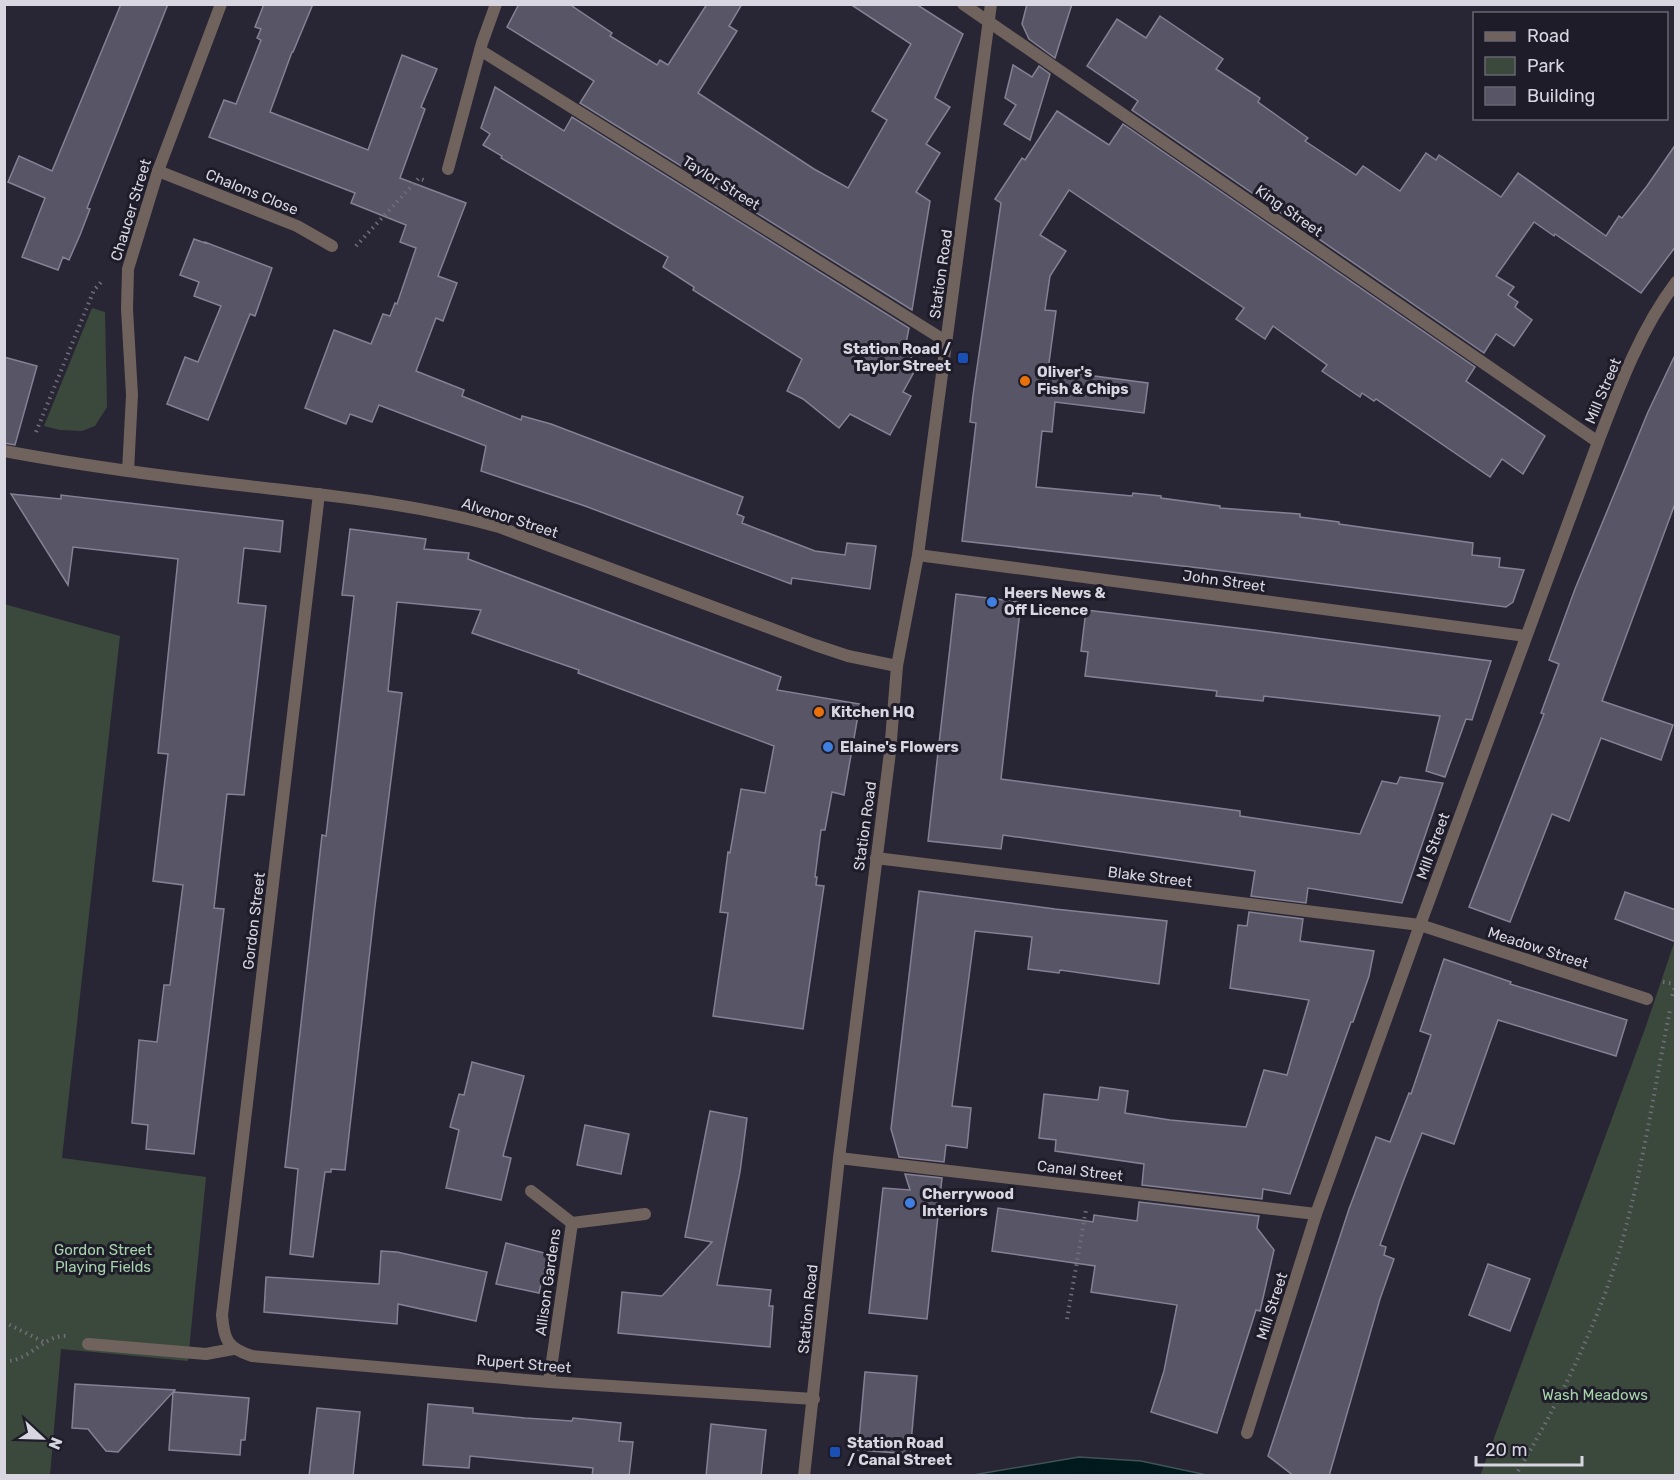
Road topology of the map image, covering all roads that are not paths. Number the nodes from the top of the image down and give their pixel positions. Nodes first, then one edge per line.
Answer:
1 (221, 4) edge
2 (496, 4) edge
3 (963, 4) edge
4 (991, 4) edge
5 (989, 21) junction
6 (480, 50) junction
7 (448, 169) road end
8 (158, 171) junction
9 (332, 246) road end
10 (1676, 282) edge
11 (947, 342) junction
12 (1598, 442) junction
13 (4, 451) edge
14 (128, 471) junction
15 (319, 494) junction
16 (918, 555) junction
17 (1526, 636) junction
18 (897, 666) junction
19 (876, 858) junction
20 (1420, 925) junction
21 (1647, 999) dead end
22 (839, 1158) junction
23 (531, 1191) dead end
24 (645, 1214) dead end
25 (1316, 1214) junction
26 (572, 1223) junction
27 (88, 1344) dead end
28 (233, 1349) junction
29 (549, 1382) junction
30 (814, 1400) junction
31 (1247, 1433) dead end
32 (804, 1476) edge

1 - 8 street, Chaucer Street
2 - 6 street
3 - 5 street, King Street
4 - 5 street, Station Road
5 - 11 street, Station Road
5 - 12 street, King Street
6 - 7 street
6 - 11 street, Taylor Street
8 - 9 street, Chalons Close
8 - 14 street, Chaucer Street
10 - 12 street, Mill Street
11 - 16 street, Station Road
12 - 17 street, Mill Street
13 - 14 street, Alvenor Street
14 - 15 street, Alvenor Street
15 - 18 street, Alvenor Street
15 - 28 street, Gordon Street
16 - 17 street, John Street
16 - 18 street, Station Road
17 - 20 street, Mill Street
18 - 19 street, Station Road
19 - 20 street, Blake Street
19 - 22 street, Station Road
20 - 21 street, Meadow Street
20 - 25 street, Mill Street
22 - 25 street, Canal Street
22 - 30 street, Station Road
23 - 26 street, Allison Gardens
24 - 26 street, Allison Gardens
25 - 31 street, Mill Street
26 - 29 street, Allison Gardens
27 - 28 street
28 - 29 street, Rupert Street
29 - 30 street, Rupert Street
30 - 32 street, Station Road

